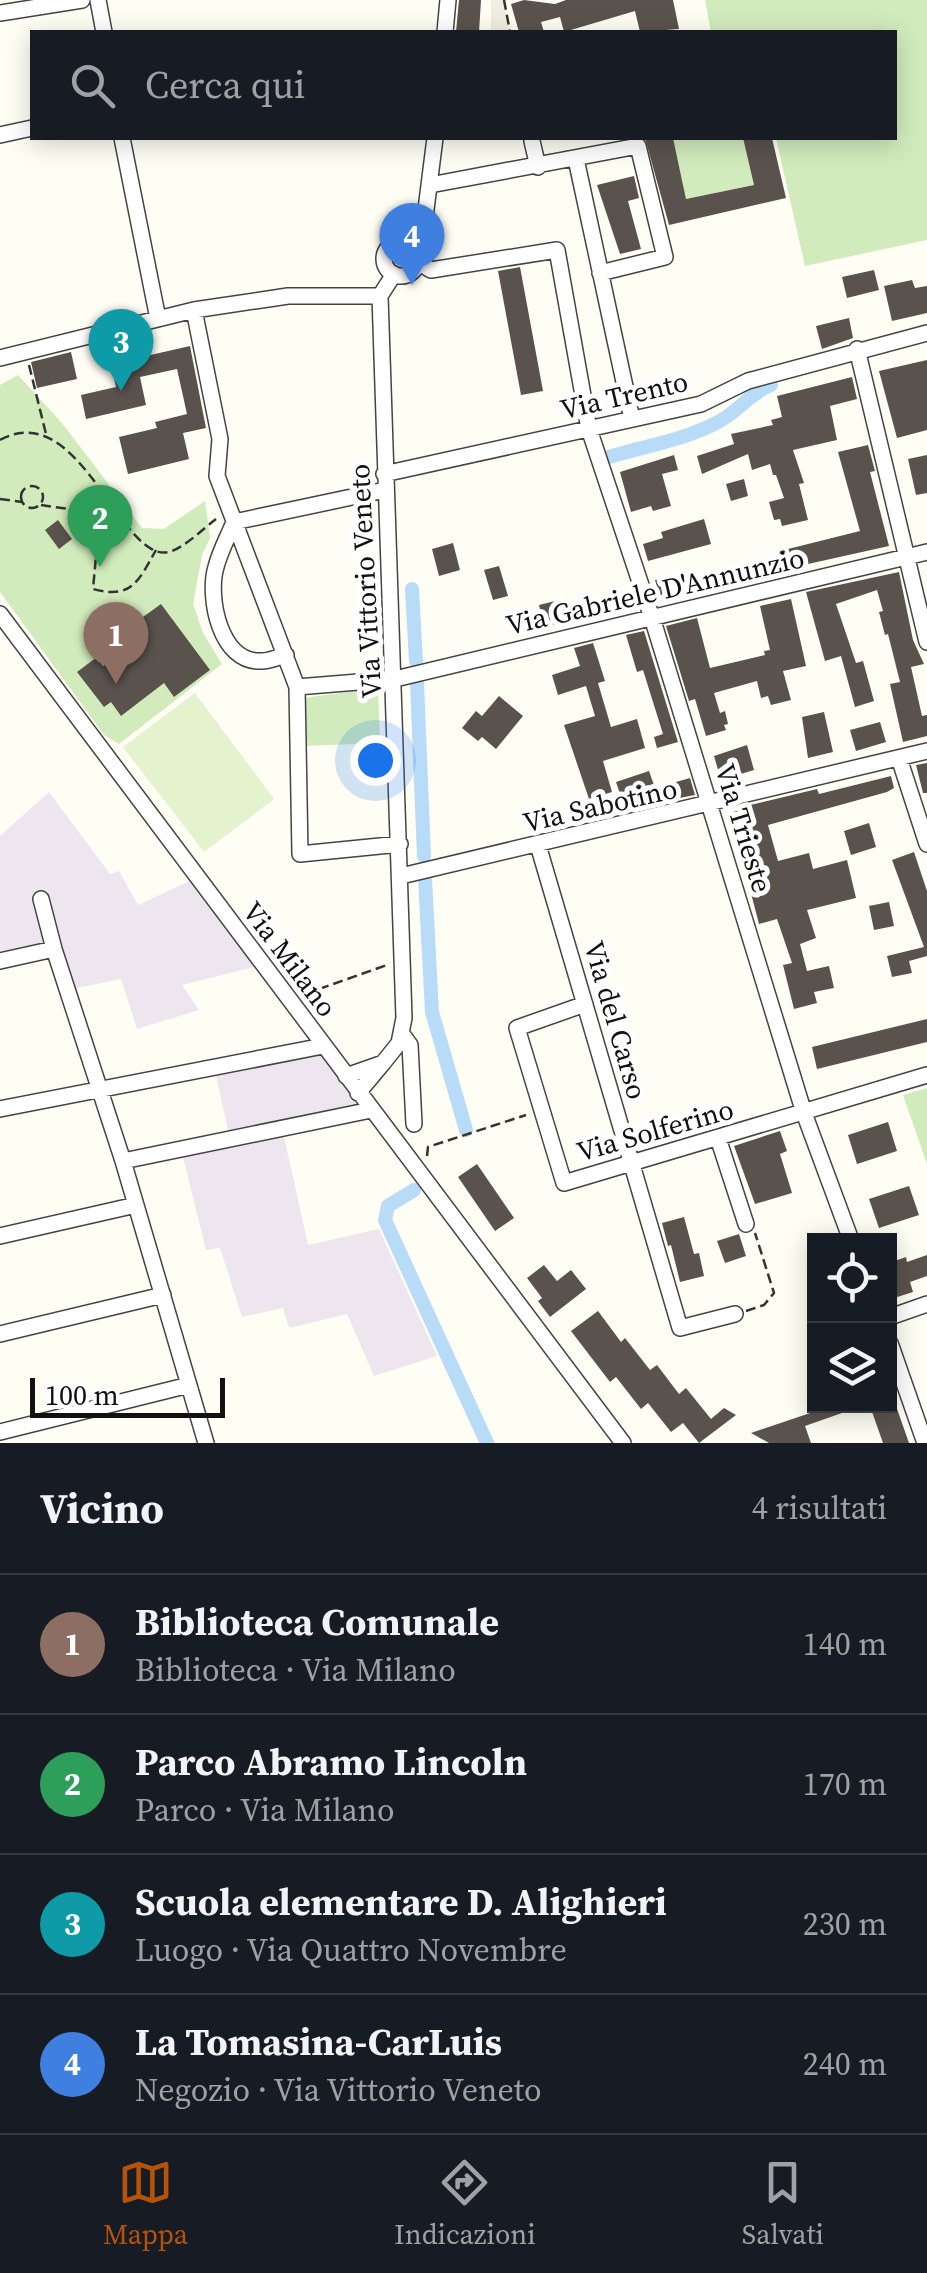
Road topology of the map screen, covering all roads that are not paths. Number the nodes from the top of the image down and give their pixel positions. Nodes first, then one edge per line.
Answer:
1 (82, 0) edge
2 (98, 0) edge
3 (448, 0) edge
4 (0, 13) edge
5 (104, 30) edge
6 (445, 30) edge
7 (30, 128) edge
8 (0, 135) edge
9 (128, 140) edge
10 (435, 140) edge
11 (532, 141) dead end
12 (576, 159) junction
13 (538, 166) junction
14 (430, 185) junction
15 (415, 254) junction
16 (600, 273) junction
17 (394, 274) junction
18 (380, 296) junction
19 (194, 310) junction
20 (158, 319) junction
21 (927, 333) edge
22 (857, 349) junction
23 (0, 358) edge
24 (632, 420) junction
25 (590, 429) junction
26 (385, 482) junction
27 (232, 516) junction
28 (927, 552) edge
29 (907, 557) junction
30 (0, 614) edge
31 (652, 616) junction
32 (927, 642) edge
33 (286, 655) junction
34 (394, 678) junction
35 (298, 687) junction
36 (927, 751) edge
37 (899, 758) junction
38 (711, 805) junction
39 (400, 844) junction
40 (538, 844) junction
41 (927, 844) edge
42 (401, 876) junction
43 (41, 900) dead end
44 (54, 950) junction
45 (0, 961) edge
46 (585, 1004) junction
47 (402, 1034) junction
48 (323, 1046) junction
49 (383, 1063) junction
50 (927, 1074) edge
51 (346, 1076) junction
52 (101, 1088) junction
53 (358, 1093) junction
54 (0, 1109) edge
55 (371, 1110) junction
56 (804, 1113) junction
57 (414, 1124) dead end
58 (718, 1138) junction
59 (123, 1160) junction
60 (632, 1163) junction
61 (136, 1204) junction
62 (746, 1224) road end
63 (849, 1233) edge
64 (0, 1236) edge
65 (163, 1295) junction
66 (927, 1304) edge
67 (736, 1314) road end
68 (897, 1315) edge
69 (0, 1334) edge
70 (897, 1363) edge
71 (189, 1385) junction
72 (0, 1432) edge
73 (206, 1443) edge
74 (623, 1443) edge
75 (925, 1443) edge

1 - 4 street
2 - 5 street
3 - 6 street
7 - 8 street
9 - 20 street
10 - 14 street
11 - 13 street
12 - 13 street
12 - 16 street
12 - 16 street
13 - 14 street
14 - 15 street
15 - 17 street
15 - 17 street
15 - 25 street, Via Trieste
16 - 24 street
17 - 18 street
18 - 19 street
18 - 26 street, Via Vittorio Veneto
19 - 20 street
19 - 27 street
20 - 23 street
21 - 22 street, Via Trento
22 - 24 street, Via Trento
22 - 29 street
24 - 25 street, Via Trento
25 - 26 street, Via Trento
25 - 31 street, Via Trieste
26 - 27 street, Via Trento
26 - 34 street, Via Vittorio Veneto
27 - 33 street
27 - 33 street
28 - 29 street, Via Gabriele D'Annunzio
29 - 31 street, Via Gabriele D'Annunzio
29 - 32 street
30 - 48 street, Via Milano
31 - 34 street, Via Gabriele D'Annunzio
31 - 38 street, Via Trieste
33 - 35 street
34 - 35 street, Via Gabriele D'Annunzio
34 - 39 street, Via Vittorio Veneto
35 - 39 street
36 - 37 street, Via Sabotino
37 - 38 street, Via Sabotino
37 - 41 street
38 - 40 street, Via Sabotino
38 - 56 street, Via Trieste
39 - 42 street, Via Vittorio Veneto
40 - 42 street, Via Sabotino
40 - 46 street, Via del Carso
42 - 47 street, Via Vittorio Veneto
43 - 44 street
44 - 45 street
44 - 52 street
46 - 60 street, Via del Carso
46 - 60 street, Via Solferino
47 - 49 street
47 - 57 street, Via Vittorio Veneto
48 - 51 street, Via Milano
48 - 52 street
49 - 51 street
49 - 53 street
50 - 56 street, Via Solferino
51 - 53 street, Via Milano
52 - 54 street
52 - 59 street
53 - 55 street, Via Milano
55 - 59 street
55 - 74 street, Via Milano
56 - 58 street, Via Solferino
56 - 63 street, Via Trieste
58 - 60 street, Via Solferino
58 - 62 street
59 - 61 street
60 - 67 street, Via del Carso
61 - 64 street
61 - 65 street
65 - 69 street
65 - 71 street
66 - 68 street
70 - 75 street
71 - 72 street
71 - 73 street

